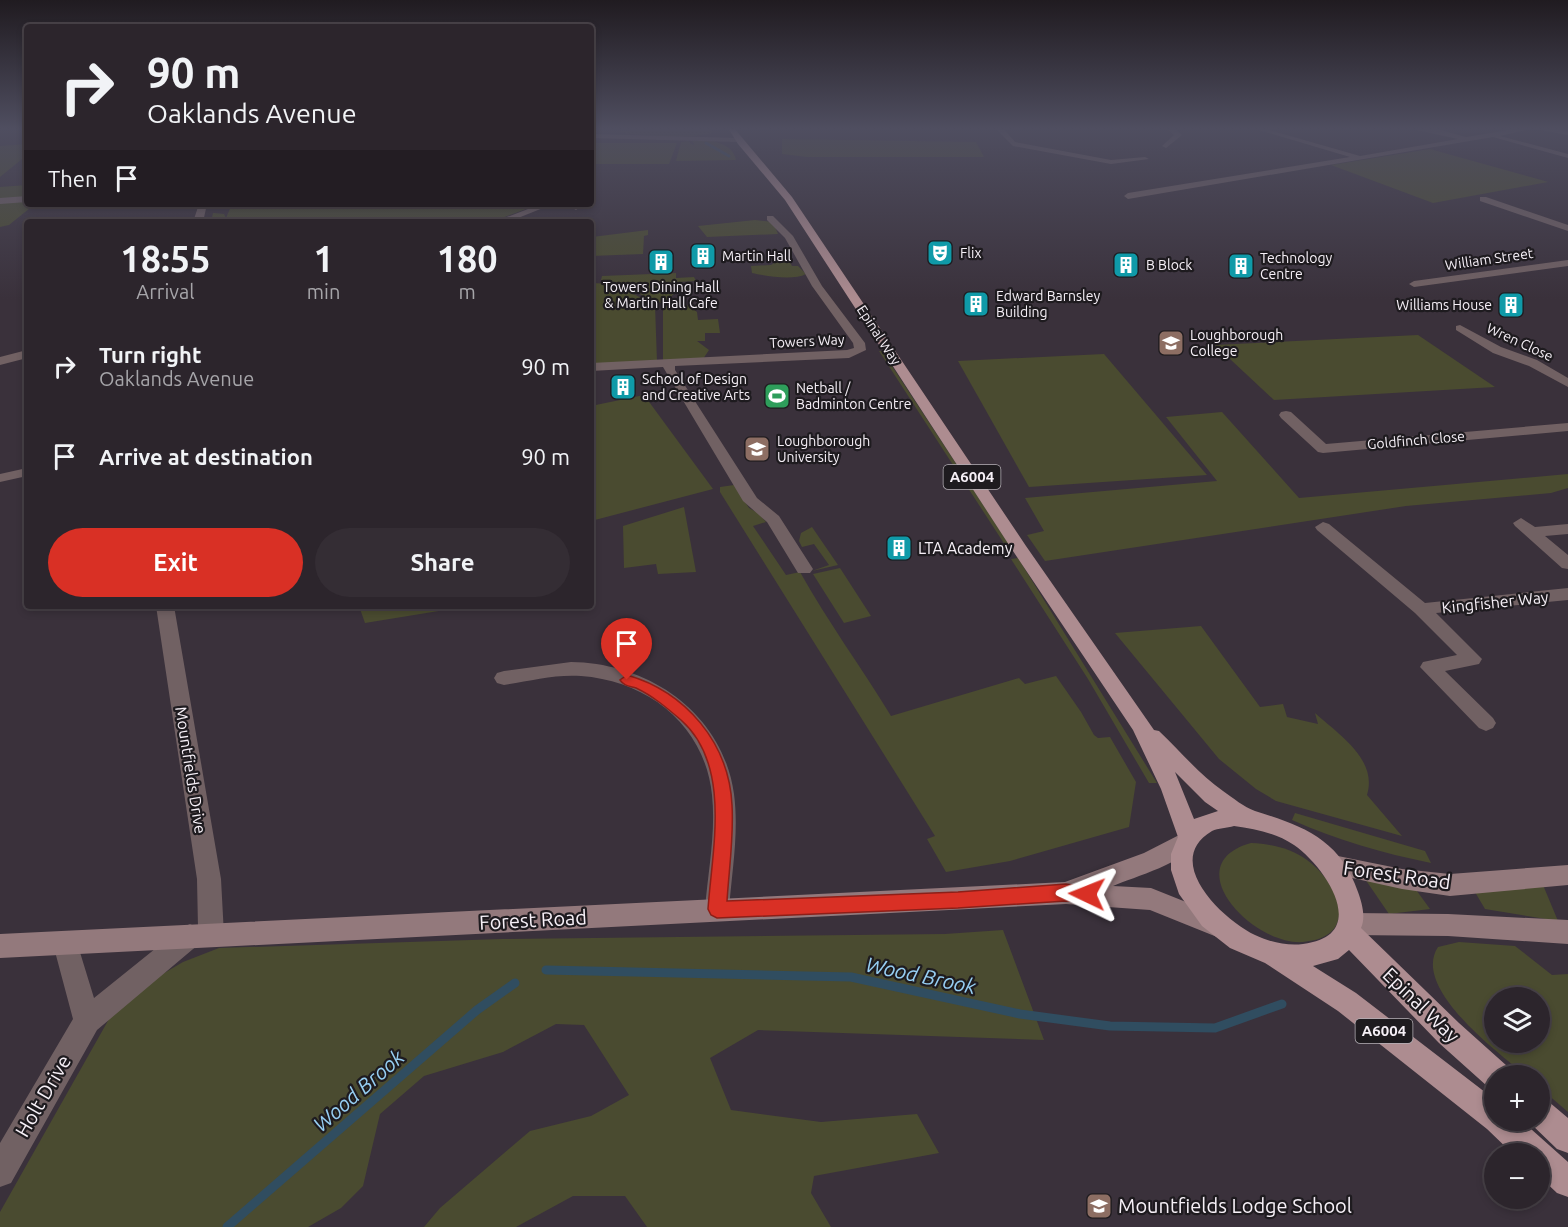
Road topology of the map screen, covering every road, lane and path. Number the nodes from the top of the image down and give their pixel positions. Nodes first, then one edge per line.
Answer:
1 (778, 185) edge
2 (1199, 185) edge
3 (1171, 190) dead end
4 (24, 199) edge
5 (1482, 199) dead end
6 (0, 201) edge
7 (541, 207) edge
8 (770, 218) dead end
9 (507, 219) edge
10 (1568, 228) edge
11 (1568, 263) edge
12 (1414, 284) dead end
13 (1460, 328) dead end
14 (24, 355) edge
15 (0, 361) edge
16 (669, 363) junction
17 (594, 367) edge
18 (1568, 383) edge
19 (1286, 416) dead end
20 (1565, 430) edge
21 (24, 473) edge
22 (0, 478) edge
23 (1323, 527) dead end
24 (1568, 529) edge
25 (1568, 564) edge
26 (804, 568) dead end
27 (1568, 594) edge
28 (165, 609) edge
29 (1421, 609) junction
30 (504, 678) dead end
31 (1486, 723) dead end
32 (1142, 727) junction
33 (1248, 818) junction
34 (1187, 840) junction
35 (1333, 865) junction
36 (1568, 875) edge
37 (1066, 892) junction
38 (717, 909) junction
39 (1218, 926) junction
40 (1350, 928) junction
41 (1568, 932) edge
42 (200, 935) junction
43 (66, 944) junction
44 (0, 946) edge
45 (1269, 953) junction
46 (87, 1021) junction
47 (1485, 1065) edge
48 (1484, 1109) edge
49 (1550, 1122) edge
50 (1510, 1131) edge
51 (1568, 1138) edge
52 (1524, 1143) edge
53 (1550, 1166) edge
54 (0, 1172) edge
55 (1568, 1182) edge

1 - 32 main road, Epinal Way / A6004
2 - 3 street
4 - 6 street
5 - 10 street
7 - 9 street
8 - 16 street, Towers Way
11 - 12 street, William Street
13 - 18 street, Wren Close
14 - 15 street
16 - 17 street, Towers Way
16 - 26 street
19 - 20 street, Goldfinch Close
21 - 22 street
23 - 29 street, Kingfisher Way
24 - 25 street
27 - 29 street, Kingfisher Way
28 - 42 street, Mountfields Drive
29 - 31 street, Kingfisher Way
30 - 38 street
32 - 33 main road, Epinal Way / A6004
32 - 34 main road, Epinal Way / A6004
33 - 34 main road, A6004
33 - 35 main road, A6004
34 - 37 street, Forest Road
34 - 39 main road, A6004
35 - 36 street, Forest Road
35 - 40 main road, A6004
37 - 38 street, Forest Road
37 - 39 street, Forest Road
38 - 42 street, Forest Road
39 - 45 main road, A6004
40 - 41 street
40 - 45 main road, A6004
40 - 47 main road, Epinal Way / A6004
42 - 43 street, Forest Road
42 - 46 street, Holt Drive
43 - 44 street, Forest Road
43 - 46 street
45 - 48 main road, A6004
46 - 54 street, Holt Drive
49 - 51 main road
50 - 52 main road
53 - 55 main road

